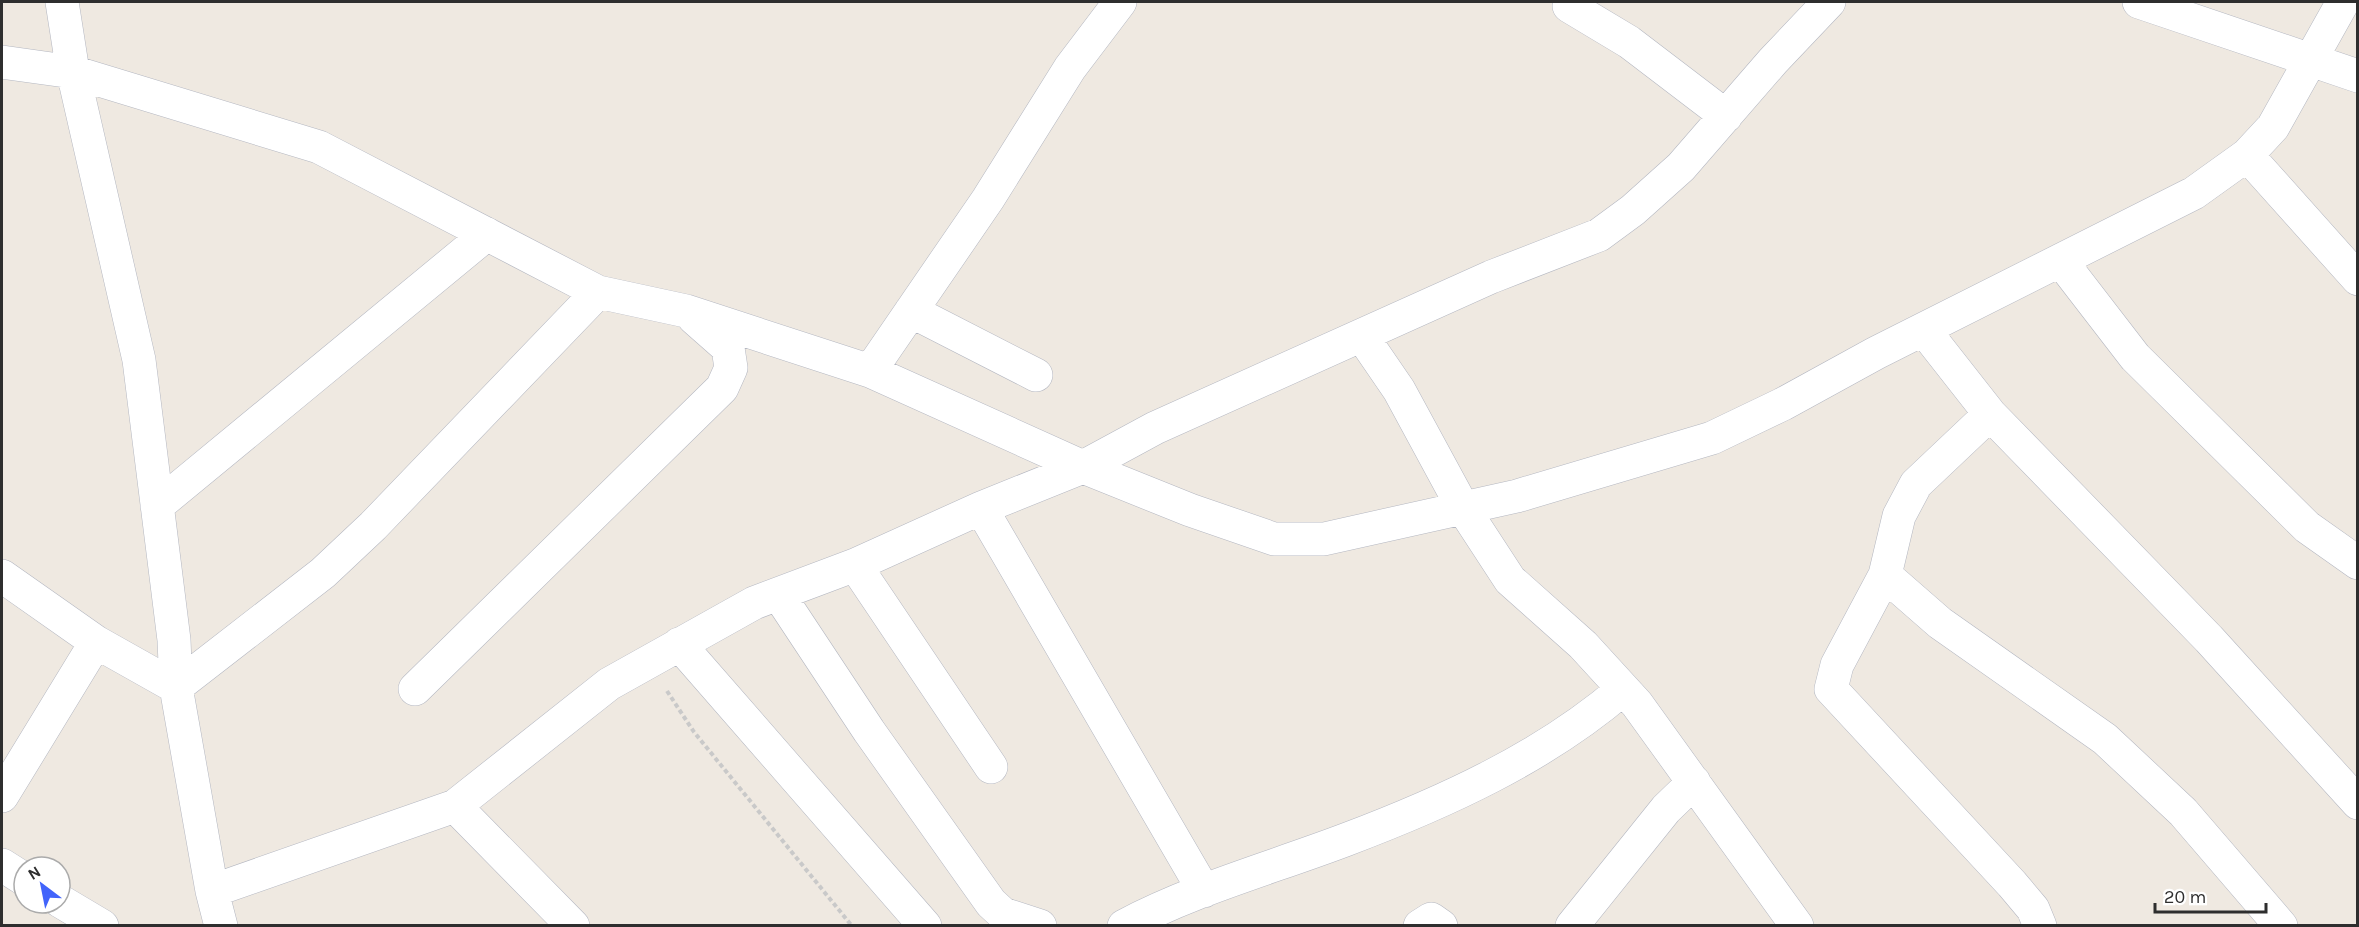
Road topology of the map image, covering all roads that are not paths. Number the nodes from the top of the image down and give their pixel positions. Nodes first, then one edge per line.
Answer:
1 (62, 2) edge
2 (1120, 2) edge
3 (1829, 2) edge
4 (2139, 2) edge
5 (2343, 2) edge
6 (1569, 6) dead end
7 (2309, 61) junction
8 (2, 62) edge
9 (73, 72) junction
10 (2358, 76) edge
11 (1726, 116) junction
12 (2247, 155) junction
13 (487, 234) junction
14 (2061, 261) junction
15 (2358, 279) edge
16 (598, 292) junction
17 (686, 311) junction
18 (911, 311) junction
19 (1924, 330) junction
20 (1362, 336) junction
21 (870, 371) junction
22 (1036, 375) dead end
23 (1990, 414) junction
24 (1083, 467) junction
25 (156, 506) junction
26 (981, 508) junction
27 (1464, 508) junction
28 (2358, 563) edge
29 (855, 565) junction
30 (1885, 575) junction
31 (2, 576) edge
32 (779, 595) junction
33 (96, 642) junction
34 (679, 644) junction
35 (176, 687) junction
36 (415, 689) dead end
37 (1623, 689) junction
38 (991, 766) dead end
39 (1694, 782) junction
40 (2, 796) edge
41 (2358, 802) edge
42 (454, 806) junction
43 (212, 891) junction
44 (1204, 891) junction
45 (72, 907) edge
46 (102, 926) edge
47 (221, 926) edge
48 (573, 926) edge
49 (925, 926) edge
50 (1040, 926) edge
51 (1124, 926) edge
52 (1420, 926) edge
53 (1441, 926) edge
54 (1572, 926) edge
55 (1797, 926) edge
56 (2040, 926) edge
57 (2281, 926) edge

1 - 9 street
2 - 18 street
3 - 11 street
4 - 7 street
5 - 7 street
6 - 11 street
7 - 10 street
7 - 12 street
8 - 9 street
9 - 13 street
9 - 25 street
11 - 20 street
12 - 14 street
12 - 15 street
13 - 16 street
13 - 25 street
14 - 19 street
14 - 28 street
16 - 17 street
16 - 35 street
17 - 21 street
17 - 36 street
18 - 21 street
18 - 22 street
19 - 23 street
19 - 27 street
20 - 24 street
20 - 27 street
21 - 24 street
23 - 30 street
23 - 41 street
24 - 26 street
24 - 27 street
25 - 35 street
26 - 29 street
26 - 44 street
27 - 37 street
29 - 32 street
29 - 38 street
30 - 56 street
30 - 57 street
31 - 33 street
32 - 34 street
32 - 50 street
33 - 35 street
33 - 40 street
34 - 42 street
34 - 49 street
35 - 43 street
37 - 39 street
37 - 44 street
39 - 54 street
39 - 55 street
42 - 43 street
42 - 48 street
43 - 47 street
44 - 51 street
45 - 46 street
52 - 53 street

